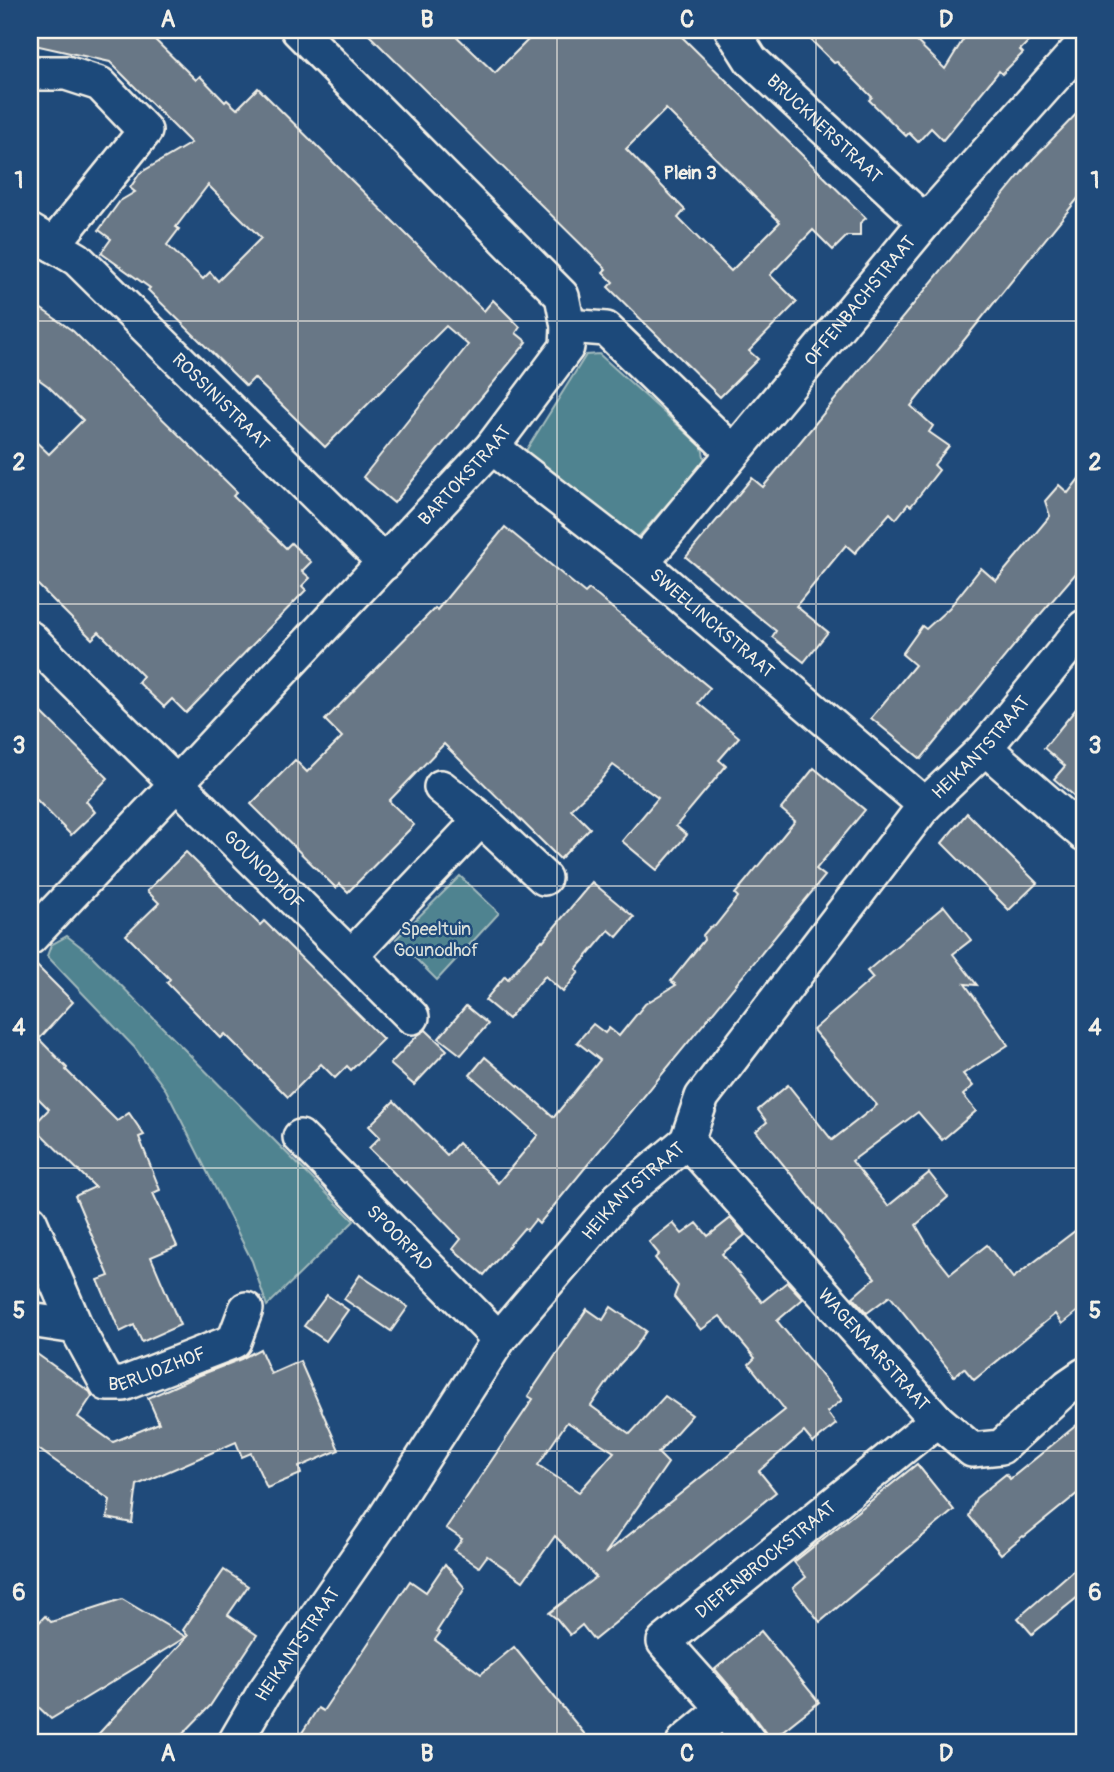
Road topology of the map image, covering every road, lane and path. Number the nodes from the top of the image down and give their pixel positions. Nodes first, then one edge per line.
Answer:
1 (298, 30) edge
2 (732, 30) edge
3 (1084, 43) edge
4 (30, 72) edge
5 (925, 222) junction
6 (41, 238) edge
7 (568, 326) junction
8 (492, 447) junction
9 (733, 452) junction
10 (384, 563) junction
11 (642, 564) junction
12 (1084, 627) edge
13 (30, 638) edge
14 (985, 748) junction
15 (177, 783) junction
16 (441, 787) dead end
17 (925, 806) junction
18 (481, 819) junction
19 (1084, 834) edge
20 (544, 878) dead end
21 (30, 938) edge
22 (351, 956) junction
23 (412, 1017) dead end
24 (300, 1137) dead end
25 (687, 1141) junction
26 (30, 1221) edge
27 (246, 1309) dead end
28 (30, 1320) edge
29 (76, 1327) junction
30 (499, 1339) junction
31 (1084, 1375) edge
32 (937, 1420) junction
33 (724, 1709) junction
34 (235, 1742) edge
35 (684, 1742) edge
36 (749, 1742) edge

1 - 7 street
2 - 5 street, BRUCKNERSTRAAT
3 - 5 street, OFFENBACHSTRAAT
4 - 6 street, ROSSINISTRAAT
5 - 9 street, OFFENBACHSTRAAT
6 - 10 street, ROSSINISTRAAT
7 - 8 street, BARTOKSTRAAT
7 - 9 street
8 - 10 street, BARTOKSTRAAT
8 - 11 street, SWEELINCKSTRAAT
9 - 11 street, OFFENBACHSTRAAT
10 - 15 street, BARTOKSTRAAT
11 - 17 street, SWEELINCKSTRAAT
12 - 14 street, HEIKANTSTRAAT
13 - 15 street
14 - 17 street, HEIKANTSTRAAT
14 - 19 street
15 - 21 street, BARTOKSTRAAT
15 - 22 street, GOUNODHOF
16 - 18 street
17 - 25 street, HEIKANTSTRAAT
18 - 20 street
18 - 22 street
22 - 23 street, GOUNODHOF
24 - 30 street, SPOORPAD
25 - 30 street, HEIKANTSTRAAT
25 - 32 street, WAGENAARSTRAAT
26 - 29 street, BERLIOZHOF
27 - 29 street, BERLIOZHOF
28 - 29 street
30 - 34 street, HEIKANTSTRAAT
31 - 32 street, WAGENAARSTRAAT
32 - 33 street, DIEPENBROCKSTRAAT
33 - 35 street
33 - 36 street, DIEPENBROCKSTRAAT

